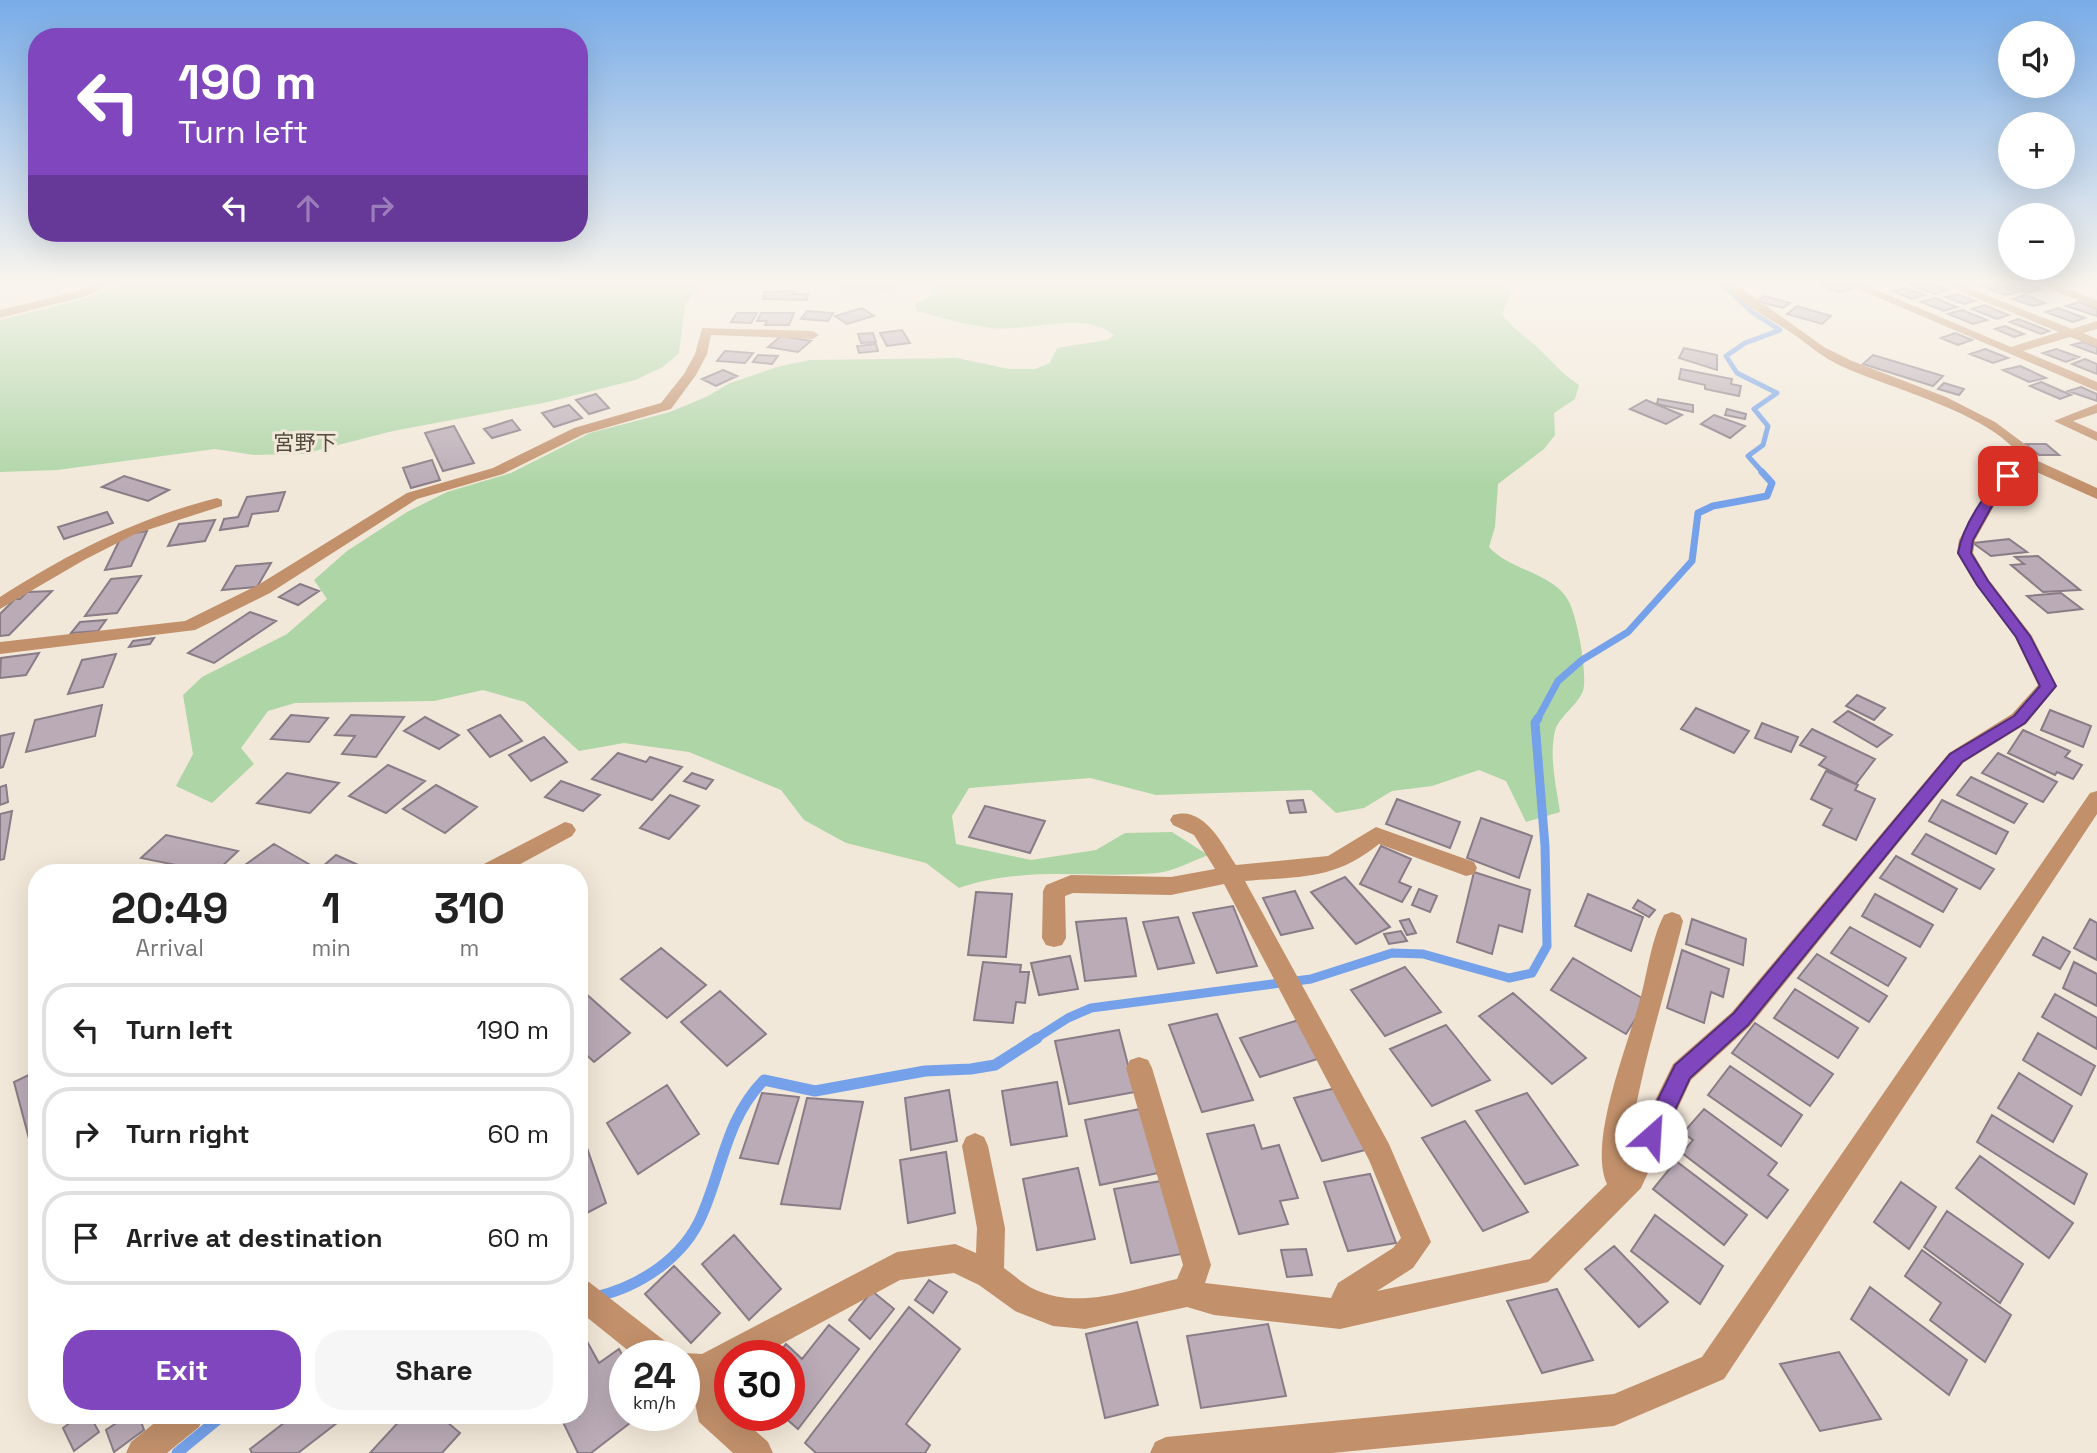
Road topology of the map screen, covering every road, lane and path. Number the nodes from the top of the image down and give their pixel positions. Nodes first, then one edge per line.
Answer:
1 (702, 351) edge
2 (1822, 351) edge
3 (2010, 351) edge
4 (2097, 387) edge
5 (2097, 408) edge
6 (2097, 437) edge
7 (2032, 464) junction
8 (2097, 494) edge
9 (217, 502) dead end
10 (0, 604) edge
11 (0, 648) edge
12 (2097, 798) edge
13 (1180, 820) dead end
14 (565, 830) dead end
15 (503, 864) edge
16 (1466, 868) dead end
17 (1230, 874) junction
18 (1672, 921) dead end
19 (1054, 938) dead end
20 (1139, 1068) dead end
21 (975, 1146) dead end
22 (1624, 1186) junction
23 (989, 1275) junction
24 (1187, 1292) junction
25 (588, 1299) edge
26 (1340, 1314) junction
27 (639, 1340) edge
28 (700, 1365) edge
29 (700, 1384) edge
30 (178, 1424) edge
31 (142, 1453) edge
32 (757, 1453) edge
33 (1166, 1453) edge

1 - 11 street
2 - 7 street
3 - 4 street
5 - 6 street
7 - 8 street
7 - 22 street
9 - 10 street
12 - 33 street
13 - 17 street
14 - 15 street
16 - 17 street
17 - 19 street
17 - 26 street
18 - 22 street
20 - 24 street
21 - 23 street
22 - 26 street
23 - 24 street
23 - 28 street
24 - 26 street
25 - 27 street
29 - 32 street
30 - 31 street

